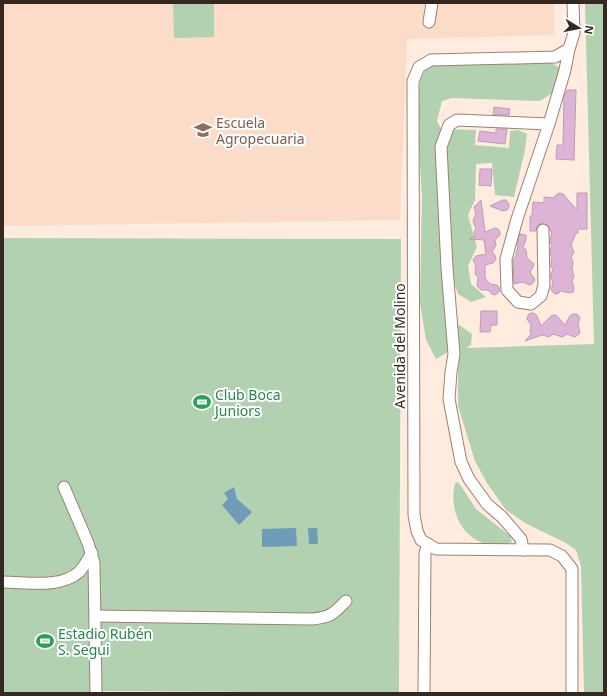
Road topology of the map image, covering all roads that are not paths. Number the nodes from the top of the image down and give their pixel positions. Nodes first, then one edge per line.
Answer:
1 (432, 3) edge
2 (573, 3) edge
3 (429, 22) dead end
4 (569, 49) junction
5 (549, 124) junction
6 (543, 230) dead end
7 (64, 487) dead end
8 (428, 544) junction
9 (523, 550) junction
10 (92, 553) junction
11 (3, 582) edge
12 (346, 601) dead end
13 (95, 616) junction
14 (96, 693) edge
15 (424, 693) edge
16 (572, 693) edge

1 - 3 street
2 - 4 street
4 - 5 street
4 - 8 street, Avenida del Molino
5 - 6 street
5 - 9 street
7 - 10 street
8 - 9 street
8 - 15 street
9 - 16 street
10 - 11 street
10 - 13 street
12 - 13 street
13 - 14 street

